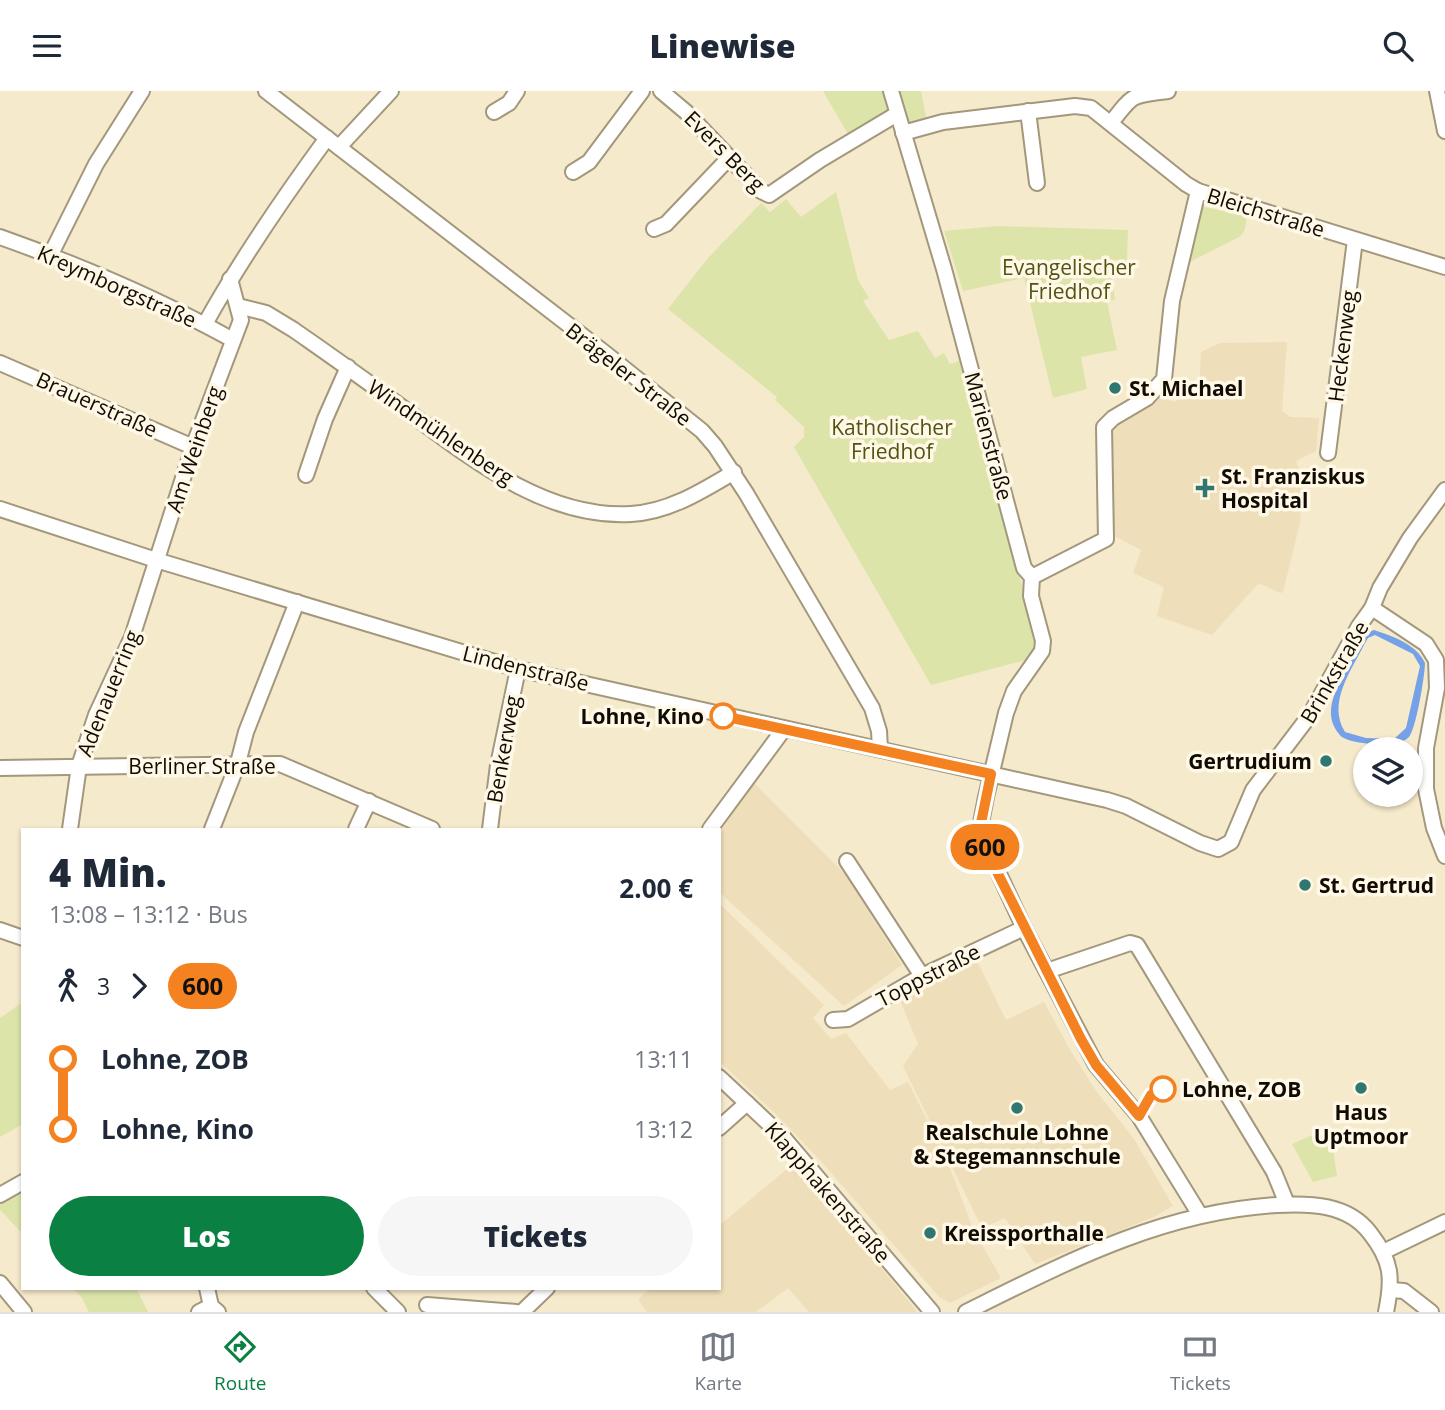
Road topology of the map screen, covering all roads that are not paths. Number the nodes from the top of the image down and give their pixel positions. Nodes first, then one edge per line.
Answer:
1 (142, 91) edge
2 (266, 91) edge
3 (391, 91) edge
4 (517, 91) edge
5 (642, 91) edge
6 (662, 91) edge
7 (891, 91) edge
8 (1168, 91) edge
9 (1437, 91) edge
10 (1028, 111) junction
11 (494, 112) dead end
12 (897, 114) junction
13 (1111, 123) junction
14 (1445, 131) edge
15 (903, 133) junction
16 (333, 142) junction
17 (729, 158) junction
18 (573, 172) dead end
19 (1037, 183) dead end
20 (1198, 191) junction
21 (654, 229) dead end
22 (0, 237) edge
23 (1355, 240) junction
24 (51, 254) junction
25 (1445, 267) edge
26 (230, 279) junction
27 (238, 306) junction
28 (205, 324) junction
29 (233, 340) junction
30 (0, 363) edge
31 (348, 367) junction
32 (193, 447) junction
33 (1328, 453) dead end
34 (734, 472) junction
35 (306, 475) dead end
36 (1445, 489) edge
37 (0, 509) edge
38 (156, 560) junction
39 (1032, 577) junction
40 (297, 602) junction
41 (1372, 608) junction
42 (518, 669) junction
43 (1441, 669) edge
44 (784, 729) junction
45 (880, 749) junction
46 (238, 764) junction
47 (79, 766) junction
48 (0, 768) edge
49 (991, 774) junction
50 (369, 801) junction
51 (70, 828) edge
52 (212, 828) edge
53 (356, 828) edge
54 (430, 828) edge
55 (490, 828) edge
56 (711, 828) edge
57 (1218, 849) joint
58 (1445, 856) edge
59 (846, 861) dead end
60 (1024, 928) junction
61 (0, 930) edge
62 (21, 938) edge
63 (1047, 971) junction
64 (922, 976) junction
65 (832, 1020) dead end
66 (721, 1079) edge
67 (747, 1103) junction
68 (721, 1126) edge
69 (21, 1183) edge
70 (0, 1195) edge
71 (1287, 1204) junction
72 (1200, 1215) junction
73 (1445, 1222) edge
74 (1385, 1251) junction
75 (207, 1290) edge
76 (376, 1290) edge
77 (545, 1290) edge
78 (1391, 1290) junction
79 (3, 1293) edge
80 (427, 1305) dead end
81 (209, 1310) edge
82 (395, 1311) edge
83 (24, 1312) edge
84 (516, 1312) edge
85 (522, 1312) edge
86 (932, 1312) edge
87 (966, 1312) edge
88 (1386, 1312) edge
89 (1431, 1312) edge

1 - 24 street
2 - 16 street, Brägeler Straße
3 - 16 street
4 - 11 street
5 - 18 street
6 - 17 street, Evers Berg
7 - 12 street, Marienstraße
8 - 13 street
9 - 14 street
10 - 13 street, Bleichstraße
10 - 15 street, Bleichstraße
10 - 19 street
12 - 15 street, Marienstraße
12 - 17 street, Evers Berg
13 - 20 street, Bleichstraße
15 - 39 street, Marienstraße
16 - 26 street
16 - 34 street, Brägeler Straße
17 - 21 street
20 - 23 street, Bleichstraße
20 - 39 street
22 - 24 street, Kreymborgstraße
23 - 25 street, Bleichstraße
23 - 33 street, Heckenweg
24 - 28 street, Kreymborgstraße
26 - 27 street
26 - 28 street
27 - 29 street, Am Weinberg
27 - 31 street, Windmühlenberg
28 - 29 street, Kreymborgstraße
29 - 32 street, Am Weinberg
30 - 32 street, Brauerstraße
31 - 34 street, Windmühlenberg
31 - 35 street
32 - 38 street, Am Weinberg
34 - 45 street, Brägeler Straße
36 - 41 street, Brinkstraße
37 - 38 street, Lindenstraße
38 - 40 street, Lindenstraße
38 - 47 street, Adenauerring
39 - 49 street, Marienstraße
40 - 42 street, Lindenstraße
40 - 46 street
41 - 43 street
41 - 57 street, Brinkstraße
42 - 44 street, Lindenstraße
42 - 55 street, Benkerweg
43 - 58 street
44 - 45 street, Lindenstraße
44 - 56 street
45 - 49 street, Lindenstraße
46 - 47 street, Berliner Straße
46 - 50 street, Berliner Straße
46 - 52 street
47 - 48 street, Berliner Straße
47 - 51 street, Adenauerring
49 - 57 street, Lindenstraße
49 - 60 street, Marienstraße
50 - 53 street
50 - 54 street, Berliner Straße
59 - 64 street
60 - 63 street, Marienstraße
60 - 64 street, Toppstraße
61 - 62 street
63 - 71 street
63 - 72 street, Marienstraße
64 - 65 street, Toppstraße
66 - 67 street, Klapphakenstraße
67 - 68 street
67 - 86 street, Klapphakenstraße
69 - 70 street
71 - 72 street
71 - 74 street
72 - 87 street
73 - 74 street
74 - 78 street
75 - 81 street
76 - 82 street
77 - 85 street
78 - 88 street
78 - 89 street
79 - 83 street
80 - 84 street

